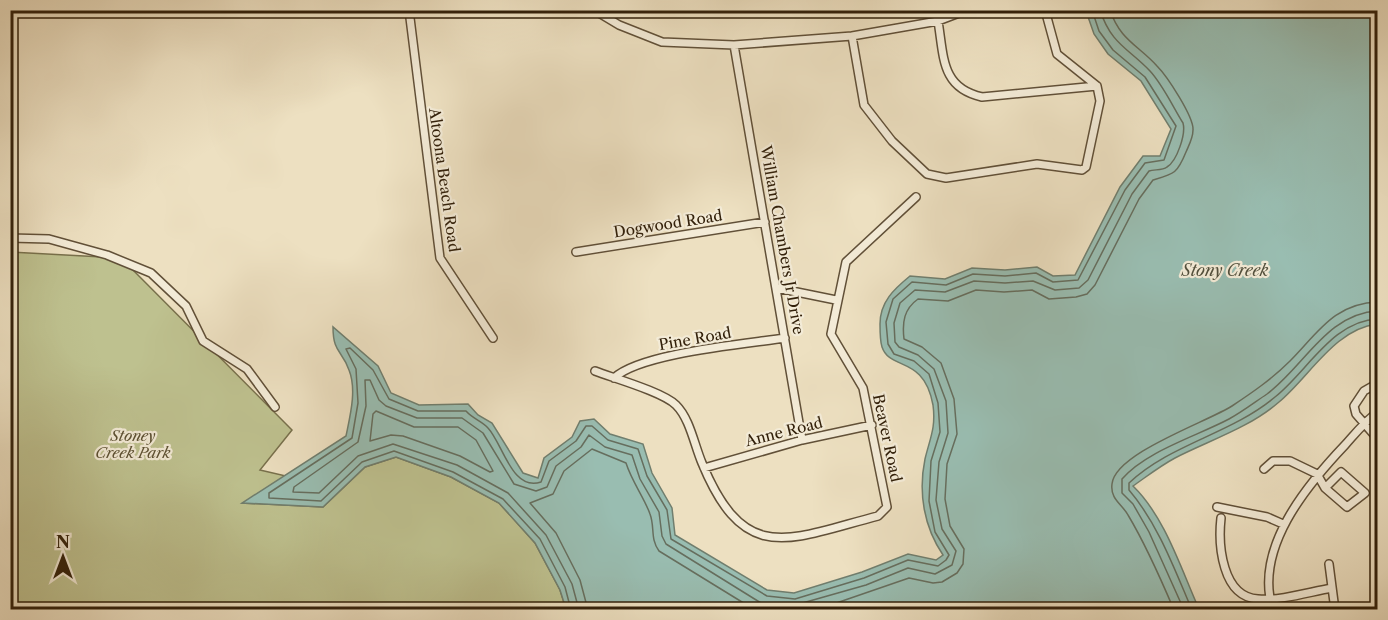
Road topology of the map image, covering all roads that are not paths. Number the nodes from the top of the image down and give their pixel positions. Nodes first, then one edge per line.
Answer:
1 (409, 10) edge
2 (594, 10) edge
3 (967, 10) edge
4 (1045, 10) edge
5 (938, 21) junction
6 (852, 36) junction
7 (734, 45) junction
8 (1097, 86) junction
9 (916, 197) dead end
10 (765, 222) junction
11 (10, 238) edge
12 (576, 252) dead end
13 (777, 288) junction
14 (836, 300) junction
15 (493, 338) dead end
16 (785, 338) junction
17 (595, 371) dead end
18 (614, 378) junction
19 (1377, 383) edge
20 (274, 407) dead end
21 (1377, 412) edge
22 (872, 425) junction
23 (1364, 425) junction
24 (1377, 435) edge
25 (802, 440) junction
26 (704, 468) junction
27 (1264, 469) dead end
28 (1317, 474) junction
29 (1325, 488) junction
30 (1217, 507) dead end
31 (1221, 518) dead end
32 (1283, 524) junction
33 (1329, 564) dead end
34 (1332, 588) junction
35 (1270, 598) junction
36 (1273, 609) edge
37 (1335, 609) edge

1 - 15 street, Altoona Beach Road
2 - 7 street
3 - 5 street
4 - 8 street
5 - 6 street
5 - 8 street
6 - 7 street
6 - 8 street
7 - 10 street, William Chambers Jr Drive
9 - 14 street, Beaver Road
10 - 12 street, Dogwood Road
10 - 13 street, William Chambers Jr Drive
11 - 20 street
13 - 14 street
13 - 16 street, William Chambers Jr Drive
14 - 22 street, Beaver Road
16 - 18 street, Pine Road
16 - 25 street, William Chambers Jr Drive
17 - 18 street
18 - 26 street
19 - 23 street
21 - 23 street
22 - 25 street, Anne Road
22 - 26 street, Beaver Road
23 - 24 street
23 - 28 street
25 - 26 street, Anne Road
27 - 28 street
28 - 29 street
28 - 32 street
29 - 29 street
30 - 32 street
31 - 35 street
32 - 35 street
33 - 34 street
34 - 35 street
34 - 37 street
35 - 36 street

